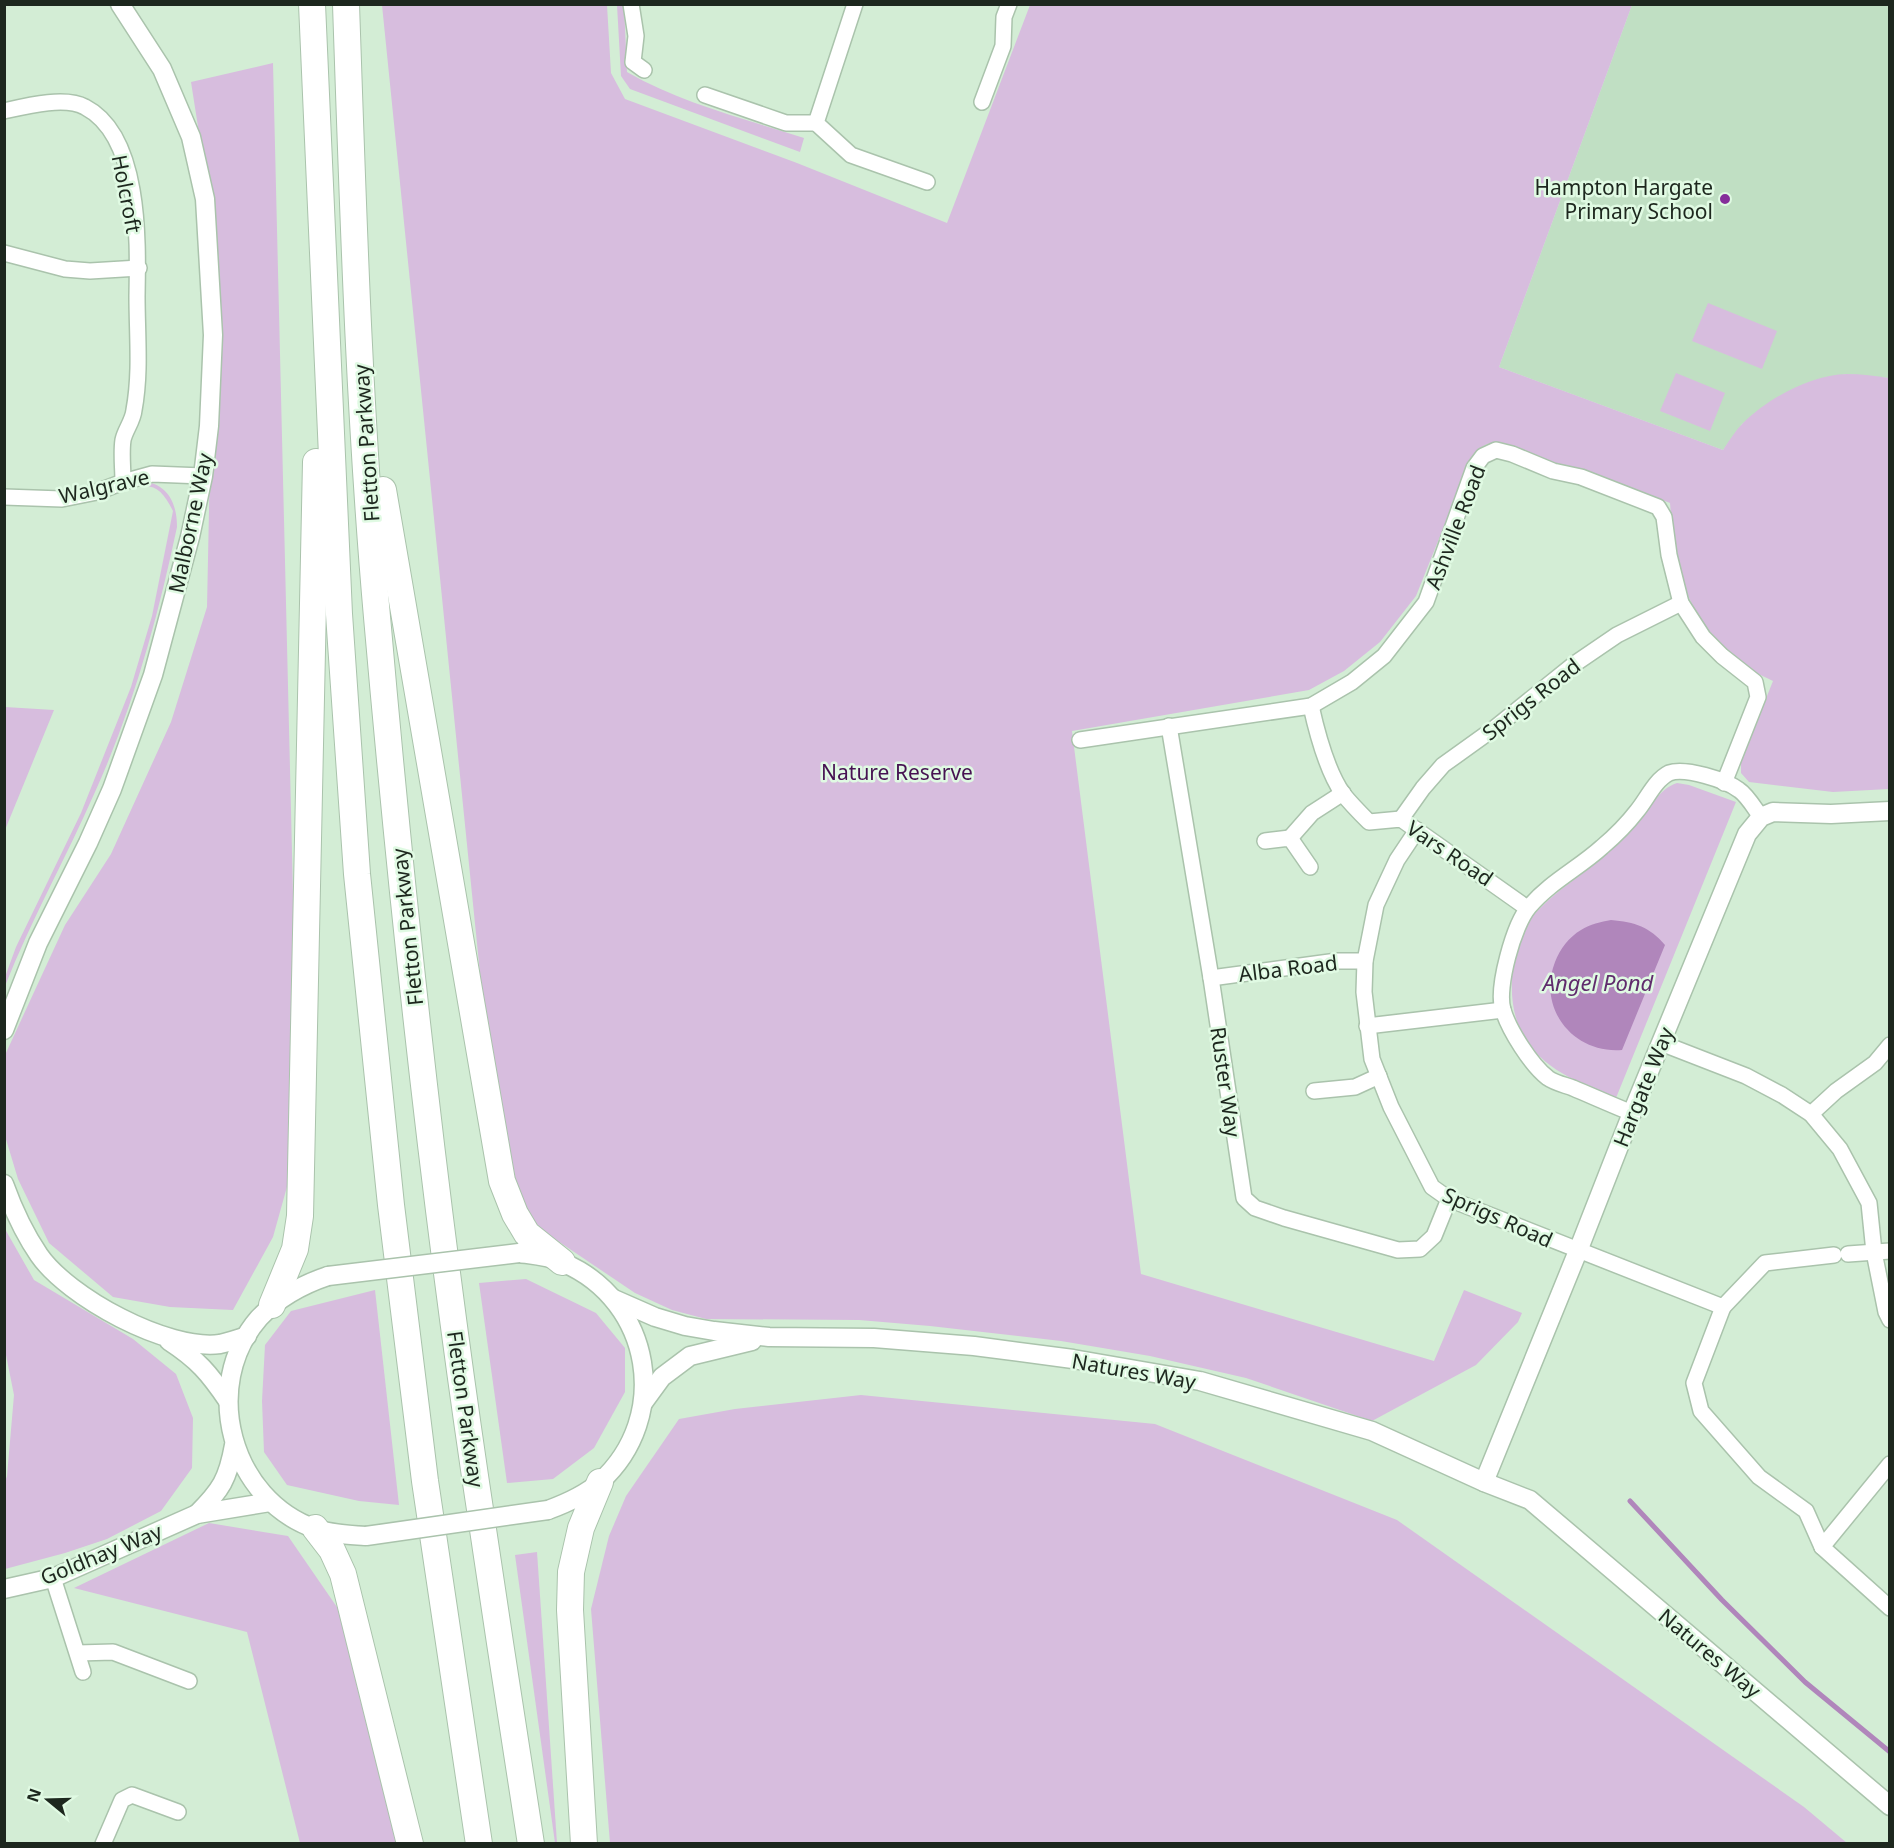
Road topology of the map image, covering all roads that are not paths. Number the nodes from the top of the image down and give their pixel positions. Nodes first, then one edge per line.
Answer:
1 (120, 4) edge
2 (312, 4) edge
3 (346, 4) edge
4 (632, 4) edge
5 (855, 4) edge
6 (1010, 4) edge
7 (644, 70) dead end
8 (705, 95) dead end
9 (982, 102) dead end
10 (4, 111) edge
11 (816, 123) junction
12 (927, 182) dead end
13 (321, 235) junction
14 (4, 254) edge
15 (139, 268) junction
16 (360, 357) junction
17 (203, 476) junction
18 (123, 482) junction
19 (4, 497) edge
20 (1681, 603) junction
21 (1311, 706) junction
22 (1169, 726) junction
23 (1080, 740) dead end
24 (1724, 783) junction
25 (1343, 793) junction
26 (1890, 811) edge
27 (1761, 818) junction
28 (1401, 819) junction
29 (1417, 830) junction
30 (1290, 838) junction
31 (1265, 841) dead end
32 (1310, 867) dead end
33 (1527, 908) junction
34 (1365, 961) junction
35 (1211, 978) junction
36 (1503, 1010) junction
37 (1367, 1026) junction
38 (4, 1030) edge
39 (1661, 1043) junction
40 (1890, 1045) edge
41 (1379, 1076) junction
42 (1314, 1091) dead end
43 (1632, 1113) junction
44 (1811, 1114) junction
45 (4, 1185) edge
46 (1449, 1199) junction
47 (1578, 1251) junction
48 (1882, 1251) edge
49 (562, 1262) junction
50 (614, 1299) junction
51 (272, 1305) junction
52 (1723, 1307) junction
53 (1890, 1320) edge
54 (158, 1333) junction
55 (247, 1336) junction
56 (769, 1338) junction
57 (228, 1401) junction
58 (642, 1404) junction
59 (234, 1445) junction
60 (1890, 1464) edge
61 (600, 1482) junction
62 (1484, 1482) junction
63 (270, 1502) junction
64 (197, 1514) junction
65 (315, 1528) junction
66 (1822, 1547) junction
67 (53, 1578) junction
68 (4, 1589) edge
69 (1890, 1608) edge
70 (78, 1653) junction
71 (83, 1672) dead end
72 (189, 1681) dead end
73 (1890, 1806) edge
74 (178, 1812) dead end
75 (105, 1843) edge
76 (410, 1844) edge
77 (479, 1844) edge
78 (531, 1844) edge
79 (585, 1844) edge

1 - 17 street, Malborne Way
2 - 13 highway, Fletton Parkway
3 - 16 highway, Fletton Parkway
4 - 7 street
5 - 11 street
6 - 9 street
8 - 11 street
10 - 15 street, Holcroft
11 - 12 street
13 - 51 highway
13 - 77 highway, Fletton Parkway
14 - 15 street
15 - 18 street, Holcroft
16 - 49 highway
16 - 78 highway, Fletton Parkway
17 - 18 street, Walgrave
17 - 38 street, Malborne Way
18 - 19 street, Walgrave
20 - 21 street, Ashville Road
20 - 24 street, Ashville Road
20 - 28 street, Sprigs Road
21 - 22 street, Ashville Road
21 - 25 street, Vars Road
22 - 23 street, Ashville Road
22 - 35 street, Ruster Way
24 - 27 street
24 - 33 street
25 - 28 street, Vars Road
25 - 30 street
26 - 27 street
27 - 39 street, Hargate Way
28 - 29 street, Vars Road
29 - 33 street, Vars Road
29 - 34 street, Sprigs Road
30 - 31 street
30 - 32 street
33 - 36 street
34 - 35 street, Alba Road
34 - 37 street, Sprigs Road
35 - 46 street, Ruster Way
36 - 37 street
36 - 43 street
37 - 41 street, Sprigs Road
39 - 43 street, Hargate Way
39 - 44 street
40 - 44 street
41 - 42 street
41 - 46 street, Sprigs Road
43 - 47 street, Hargate Way
44 - 48 street
45 - 54 street
46 - 47 street, Sprigs Road
47 - 52 street, Sprigs Road
47 - 62 street, Hargate Way
48 - 52 street
48 - 53 street
49 - 50 street
49 - 51 street, bridge
50 - 56 street, Natures Way
50 - 58 street
51 - 55 street
52 - 66 street
54 - 55 street
54 - 57 street
55 - 57 street
56 - 58 street, Natures Way
56 - 62 street, Natures Way
57 - 59 street
58 - 61 street
59 - 63 street
59 - 64 street, Goldhay Way
60 - 66 street
61 - 65 street, bridge
61 - 79 highway
62 - 73 street, Natures Way
63 - 64 street, Goldhay Way
63 - 65 street
64 - 67 street, Goldhay Way
65 - 76 highway
66 - 69 street
67 - 68 street, Goldhay Way
67 - 70 street
70 - 71 street
70 - 72 street
74 - 75 street

